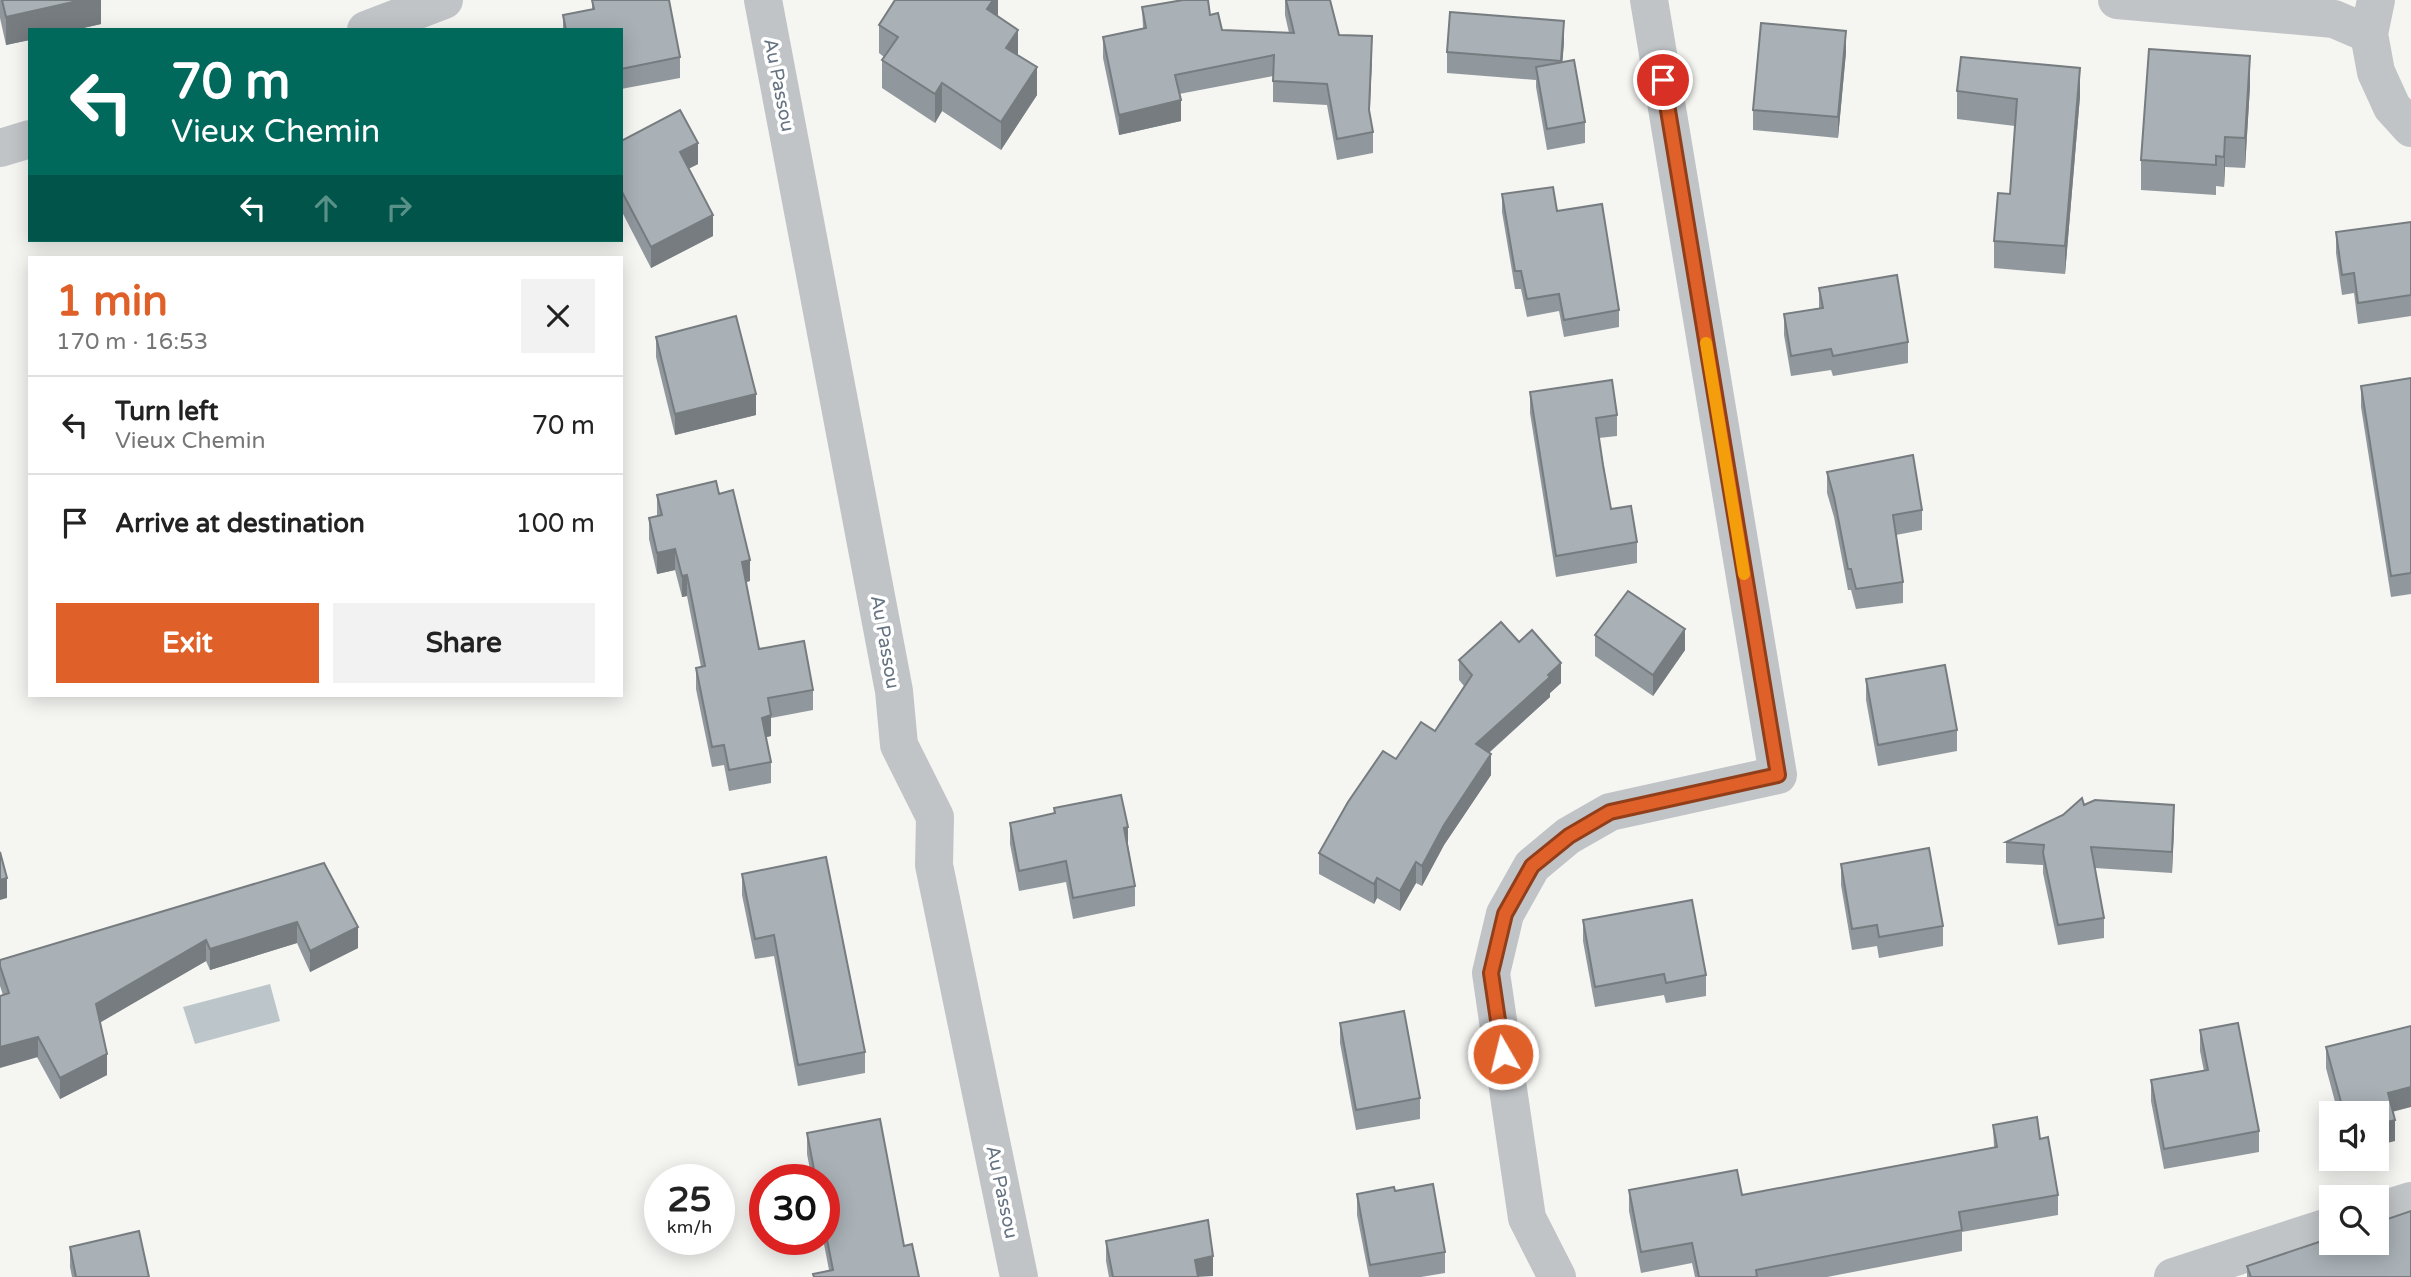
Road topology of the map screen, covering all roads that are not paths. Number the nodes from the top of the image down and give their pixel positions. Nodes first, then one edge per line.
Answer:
1 (444, 0) edge
2 (763, 0) edge
3 (1650, 0) edge
4 (2117, 0) edge
5 (2373, 17) edge
6 (371, 28) edge
7 (2411, 128) edge
8 (28, 140) edge
9 (0, 148) edge
10 (2411, 1201) edge
11 (2389, 1208) edge
12 (2319, 1231) edge
13 (1019, 1277) edge
14 (1557, 1277) edge
15 (2173, 1277) edge

1 - 6 street
2 - 13 street, Au Passou
3 - 14 street
4 - 5 street
5 - 7 street
8 - 9 street
10 - 11 street
12 - 15 street

